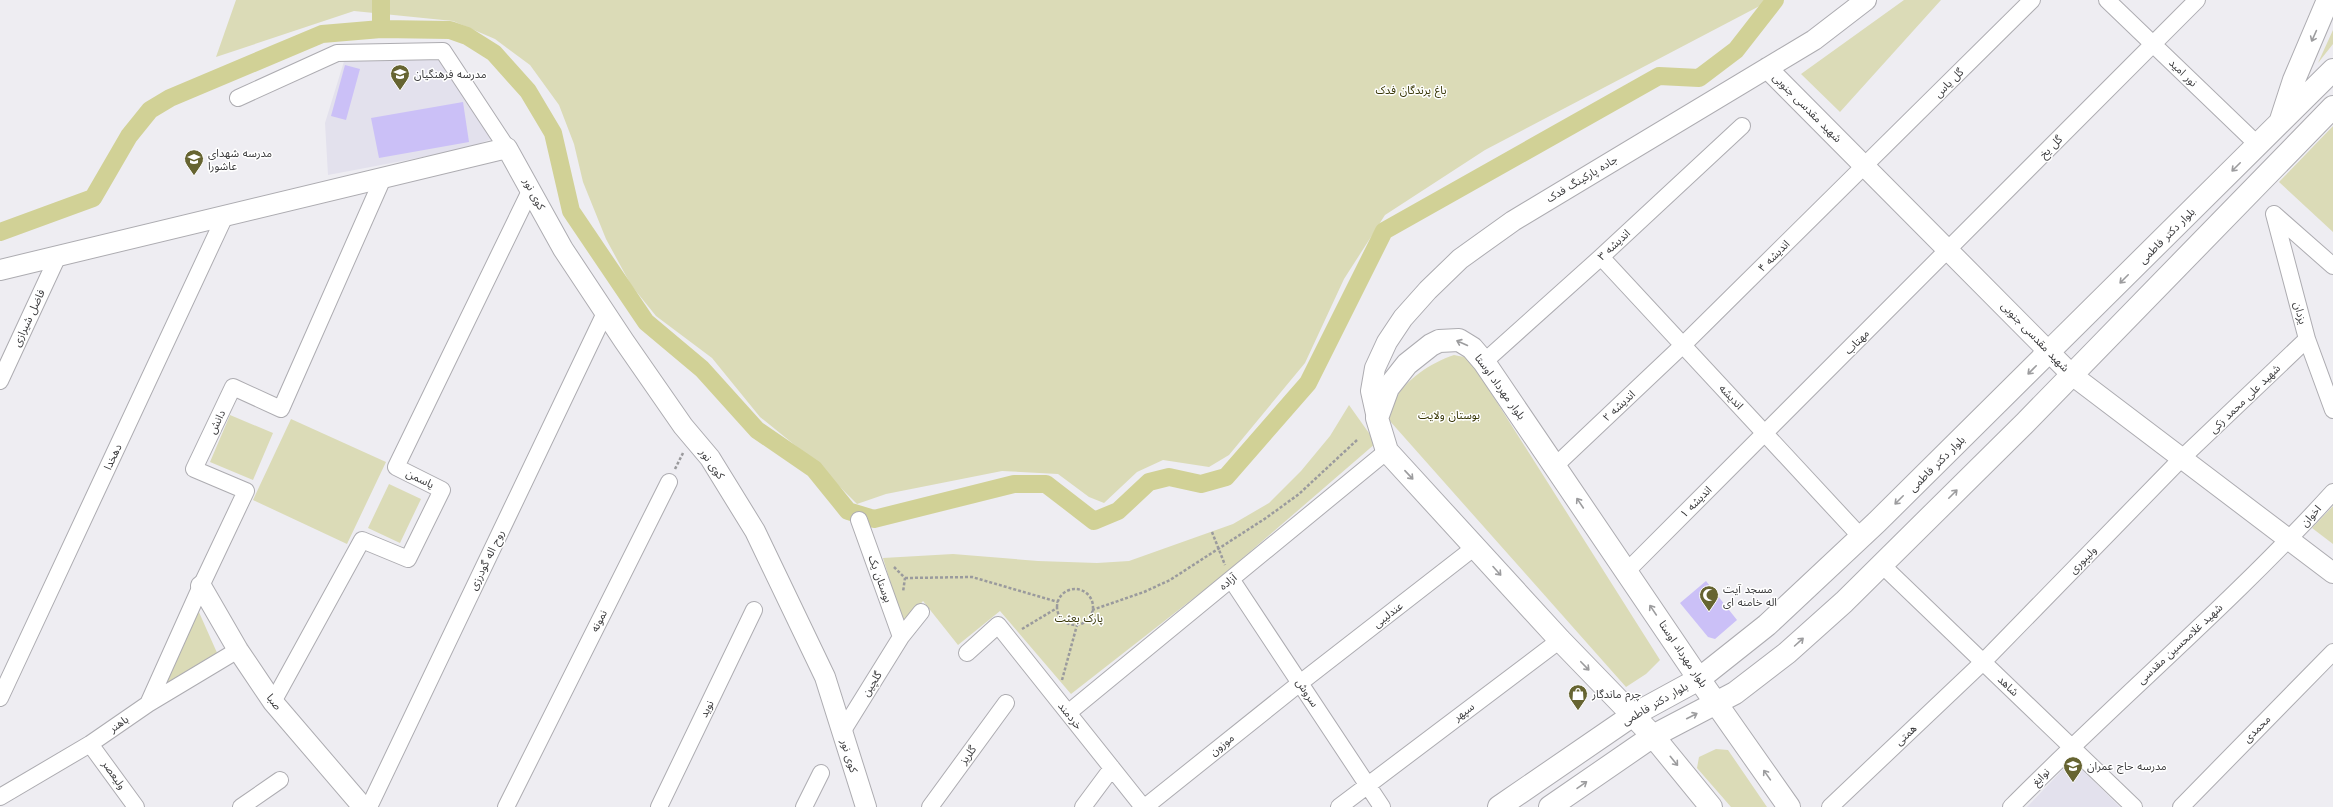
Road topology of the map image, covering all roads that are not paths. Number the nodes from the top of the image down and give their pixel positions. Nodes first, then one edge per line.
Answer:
1 (1866, 0) edge
2 (2032, 0) edge
3 (2107, 0) edge
4 (2197, 0) edge
5 (2328, 0) edge
6 (2153, 44) junction
7 (1767, 68) junction
8 (2333, 70) edge
9 (238, 98) dead end
10 (2333, 107) edge
11 (2279, 125) junction
12 (1742, 126) dead end
13 (2258, 145) junction
14 (507, 148) junction
15 (1865, 166) junction
16 (382, 178) junction
17 (531, 189) junction
18 (225, 216) junction
19 (1948, 250) junction
20 (58, 256) junction
21 (1601, 257) junction
22 (2333, 266) edge
23 (0, 270) edge
24 (605, 313) junction
25 (2307, 339) junction
26 (1683, 345) junction
27 (2050, 352) junction
28 (1484, 362) junction
29 (2072, 375) junction
30 (0, 380) edge
31 (2333, 410) edge
32 (1377, 418) junction
33 (1765, 434) junction
34 (1387, 451) junction
35 (2182, 458) junction
36 (1555, 466) junction
37 (668, 482) road end
38 (2333, 492) edge
39 (859, 520) dead end
40 (1861, 537) junction
41 (2289, 540) junction
42 (1476, 547) junction
43 (1882, 565) junction
44 (1627, 571) junction
45 (2333, 573) edge
46 (1231, 579) junction
47 (201, 586) junction
48 (754, 610) dead end
49 (921, 612) dead end
50 (901, 637) junction
51 (1560, 640) junction
52 (238, 650) junction
53 (2333, 652) edge
54 (967, 654) dead end
55 (1983, 662) junction
56 (1699, 679) junction
57 (1300, 683) junction
58 (0, 698) edge
59 (273, 702) junction
60 (1006, 703) dead end
61 (1717, 703) junction
62 (148, 704) junction
63 (1068, 713) junction
64 (1634, 715) junction
65 (842, 732) junction
66 (1653, 736) junction
67 (90, 744) junction
68 (2071, 747) junction
69 (1112, 768) junction
70 (821, 773) dead end
71 (280, 780) dead end
72 (1367, 784) junction
73 (0, 797) edge
74 (136, 807) edge
75 (241, 807) edge
76 (363, 807) edge
77 (369, 807) edge
78 (506, 807) edge
79 (659, 807) edge
80 (804, 807) edge
81 (866, 807) edge
82 (930, 807) edge
83 (1083, 807) edge
84 (1144, 807) edge
85 (1339, 807) edge
86 (1382, 807) edge
87 (1499, 807) edge
88 (1550, 807) edge
89 (1712, 807) edge
90 (1789, 807) edge
91 (1830, 807) edge
92 (2012, 807) edge
93 (2134, 807) edge
94 (2181, 807) edge

1 - 7 street, جاده پارکینگ فدک
2 - 15 street, گل یاس
3 - 6 street, نور امید
4 - 6 street, گل یخ
5 -> 11 main road
6 - 13 street, نور امید
6 - 19 street, گل یخ
7 - 15 street, شهید مقدسی جنوبی
7 - 32 street, جاده پارکینگ فدک
8 - 11 main road, بلوار دکتر فاطمی
9 - 14 street
10 - 29 main road
11 - 13 main road, بلوار دکتر فاطمی
12 - 21 street, اندیشه ۳
13 -> 27 main road, بلوار دکتر فاطمی
14 - 16 street
14 - 17 street, کوی نور
15 - 19 street, شهید مقدسی جنوبی
15 - 26 street, اندیشه ۴
16 - 18 street
16 - 47 street, دانش
17 - 24 street, کوی نور
17 - 59 street, یاسمن
18 - 20 street
18 - 58 street, دهخدا
19 - 27 street, شهید مقدسی جنوبی
19 - 33 street, مهتاب
20 - 23 street
20 - 30 street, فاضل شیرازی
21 - 26 street, اندیشه
21 - 28 street, اندیشه ۳
22 - 25 street, یزدان
24 - 65 street, کوی نور
24 - 77 street, روح اله گودرزی
25 - 31 street, یزدان
25 - 35 street, شهید علی محمد زکی
26 - 33 street, اندیشه
26 - 36 street, اندیشه ۲
27 - 29 street, شهید مقدسی جنوبی
27 -> 40 main road, بلوار دکتر فاطمی
28 -> 32 main road, بلوار مهرداد اوستا
28 - 36 main road, بلوار مهرداد اوستا
29 - 35 street, شهید مقدسی جنوبی
43 -> 29 main road
32 - 34 main road
33 - 40 street, اندیشه
33 - 44 street, اندیشه ۱
34 -> 42 main road
34 - 46 street, آزاده
35 - 41 street, شهید مقدسی جنوبی
35 - 55 street, ولیپوری
44 -> 36 main road, بلوار مهرداد اوستا
37 - 78 street, نمونه
38 - 41 street, اخوان
39 - 50 street, بوستان یک
40 - 56 main road, بلوار دکتر فاطمی
41 - 45 street, شهید مقدسی جنوبی
41 - 68 street, شهید غلامحسین مقدسی
42 -> 51 main road
42 - 57 street, عندلیبی
43 - 55 street, شاهد
61 -> 43 main road
56 -> 44 main road, بلوار مهرداد اوستا
46 - 57 street, سروش
46 - 63 street, آزاده
47 - 52 street, صبا
47 - 62 street, دانش
48 - 79 street, نوید
49 - 50 street, گلچین
50 - 65 street, گلچین
51 -> 64 main road
51 - 72 street, سپهر
52 - 59 street, صبا
52 - 62 street, باهنر
53 - 94 street, محمدی
54 - 63 street, خردمند
55 - 68 street, شاهد
55 - 91 street, همتی
56 - 61 main road, بلوار مهرداد اوستا
56 - 64 main road, بلوار دکتر فاطمی
57 - 72 street, سروش
57 - 84 street, موزون
59 - 76 street, صبا
60 - 82 street, گلریز
66 -> 61 main road
90 -> 61 main road, بلوار مهرداد اوستا
62 - 67 street, باهنر
63 - 69 street, خردمند
64 - 66 main road
64 - 87 main road, بلوار دکتر فاطمی
65 - 81 street, کوی نور
88 -> 66 main road
66 -> 89 main road
67 - 73 street, باهنر
67 - 74 street, ولیعصر
68 - 92 street, نوابغ
68 - 93 street, شاهد
69 - 83 street
69 - 84 street, خردمند
70 - 80 street
71 - 75 street
72 - 85 street, سپهر
72 - 86 street, سروش

